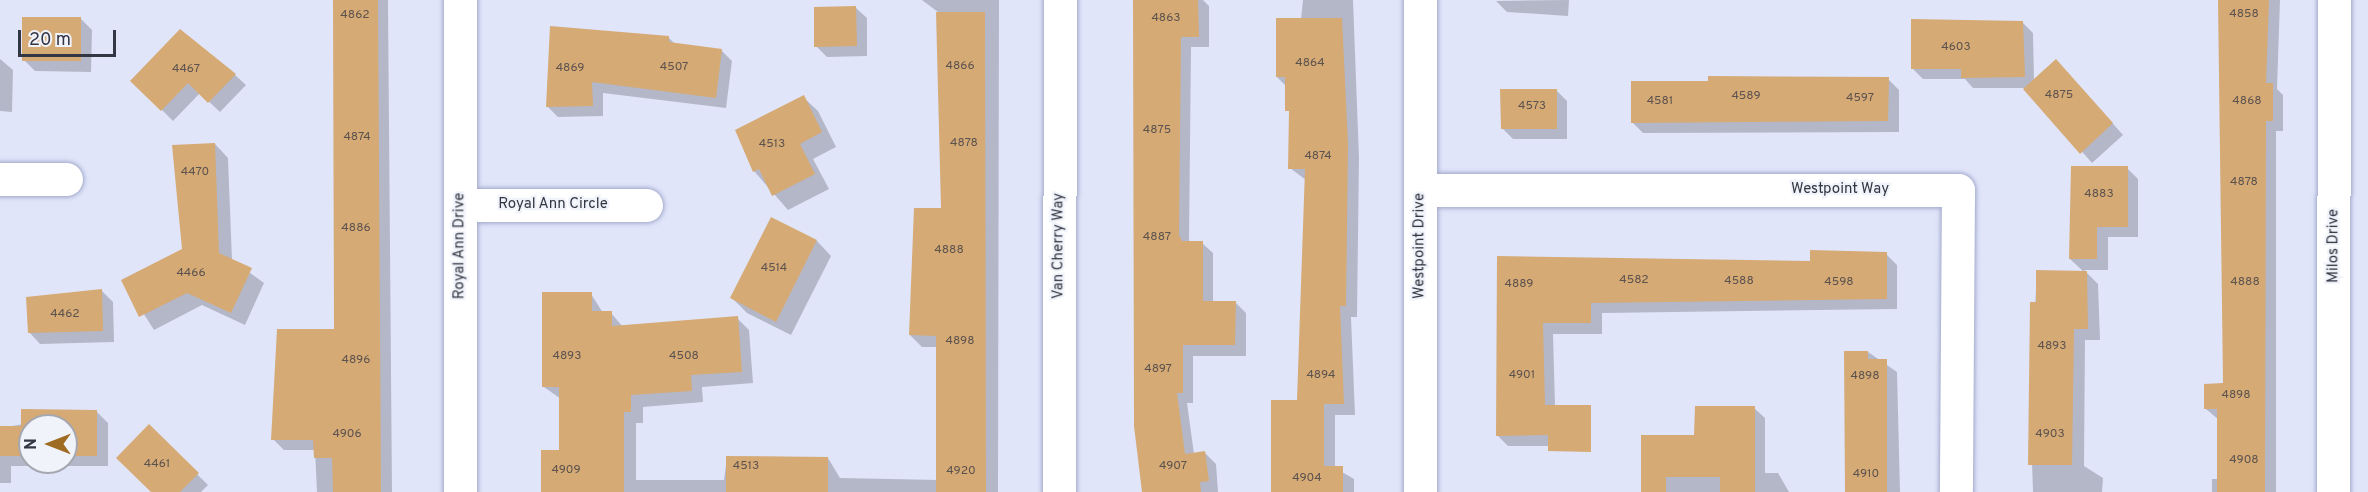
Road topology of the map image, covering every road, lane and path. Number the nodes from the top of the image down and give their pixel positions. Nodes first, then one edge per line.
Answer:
1 (460, 0) edge
2 (1060, 0) edge
3 (1420, 0) edge
4 (2334, 0) edge
5 (0, 179) edge
6 (66, 179) dead end
7 (1420, 190) junction
8 (460, 205) junction
9 (646, 205) dead end
10 (460, 492) edge
11 (1059, 492) edge
12 (1420, 492) edge
13 (1956, 492) edge
14 (2333, 492) edge

1 - 8 street, Royal Ann Drive
2 - 11 street, Van Cherry Way
3 - 7 street, Westpoint Drive
4 - 14 street, Milos Drive
5 - 6 street
7 - 12 street, Westpoint Drive
7 - 13 street, Westpoint Way
8 - 9 street, Royal Ann Circle
8 - 10 street, Royal Ann Drive

